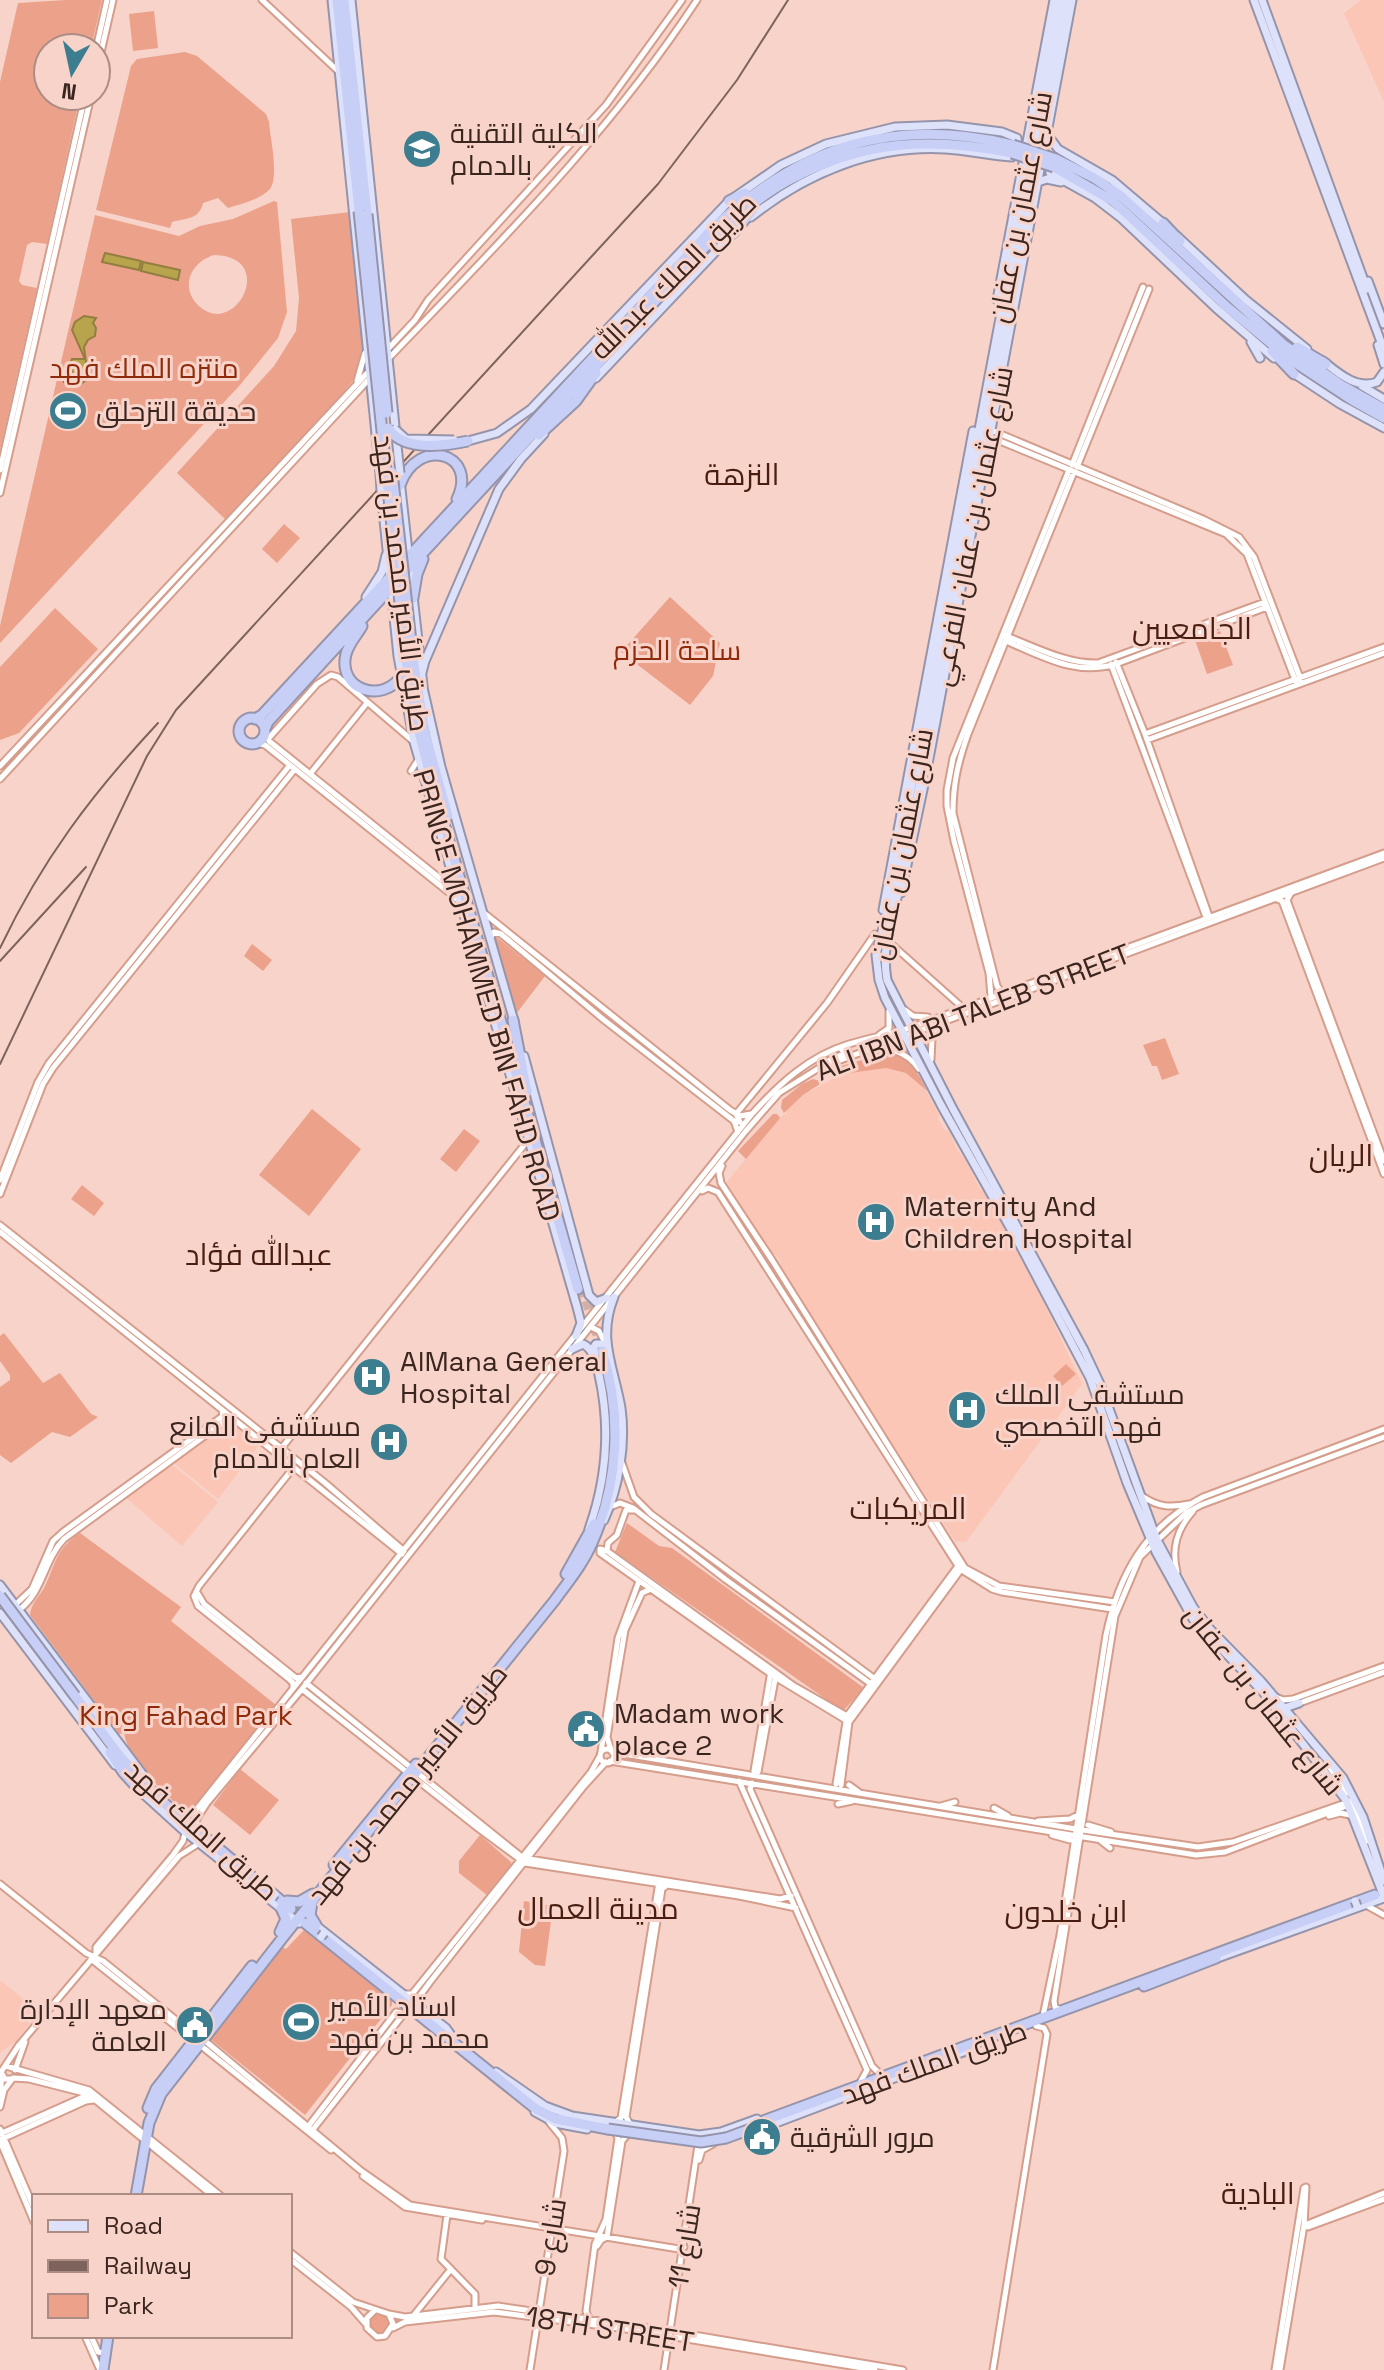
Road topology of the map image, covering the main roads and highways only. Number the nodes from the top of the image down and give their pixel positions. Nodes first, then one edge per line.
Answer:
1 (334, 0) edge
2 (344, 0) edge
3 (351, 0) edge
4 (1060, 0) edge
5 (1072, 0) edge
6 (1254, 0) edge
7 (1262, 0) edge
8 (335, 29) junction
9 (354, 38) junction
10 (1064, 39) junction
11 (1045, 110) junction
12 (348, 114) junction
13 (358, 131) junction
14 (1032, 131) junction
15 (1047, 134) junction
16 (1012, 144) junction
17 (989, 156) junction
18 (1073, 156) junction
19 (1020, 176) junction
20 (1038, 182) junction
21 (1071, 185) junction
22 (767, 188) junction
23 (729, 201) junction
24 (363, 213) junction
25 (1120, 217) junction
26 (1163, 223) junction
27 (733, 233) junction
28 (706, 247) junction
29 (1359, 266) junction
30 (694, 272) junction
31 (998, 295) junction
32 (1010, 295) junction
33 (1231, 303) junction
34 (622, 315) junction
35 (1384, 324) edge
36 (1242, 331) junction
37 (1384, 336) edge
38 (615, 346) junction
39 (1006, 347) junction
40 (993, 353) junction
41 (1260, 358) dead end
42 (1384, 359) edge
43 (1326, 364) junction
44 (583, 367) junction
45 (1384, 372) edge
46 (1294, 374) junction
47 (1352, 381) junction
48 (1384, 399) edge
49 (576, 401) junction
50 (1384, 409) edge
51 (1384, 418) edge
52 (1384, 428) edge
53 (392, 429) junction
54 (984, 434) junction
55 (468, 441) joint
56 (495, 475) junction
57 (400, 485) junction
58 (449, 513) junction
59 (960, 522) junction
60 (387, 541) junction
61 (430, 547) junction
62 (410, 555) junction
63 (966, 562) junction
64 (410, 567) junction
65 (391, 576) junction
66 (943, 584) junction
67 (392, 587) junction
68 (413, 598) junction
69 (357, 612) junction
70 (369, 612) junction
71 (947, 631) junction
72 (410, 660) junction
73 (927, 670) junction
74 (402, 675) junction
75 (421, 676) junction
76 (424, 692) junction
77 (255, 719) junction
78 (928, 733) junction
79 (266, 734) junction
80 (433, 764) junction
81 (430, 775) junction
82 (431, 801) junction
83 (910, 812) junction
84 (896, 871) junction
85 (883, 910) junction
86 (894, 910) junction
87 (876, 967) junction
88 (513, 1020) junction
89 (908, 1031) junction
90 (504, 1050) junction
91 (525, 1095) junction
92 (570, 1282) junction
93 (584, 1288) junction
94 (589, 1324) road end
95 (572, 1349) road end
96 (602, 1353) junction
97 (1154, 1540) junction
98 (588, 1544) junction
99 (0, 1589) edge
100 (0, 1603) edge
101 (1183, 1603) junction
102 (17, 1608) junction
103 (1, 1617) edge
104 (1206, 1625) junction
105 (74, 1699) junction
106 (1300, 1699) road end
107 (1273, 1704) junction
108 (1284, 1709) junction
109 (106, 1746) junction
110 (118, 1754) junction
111 (413, 1773) junction
112 (142, 1793) junction
113 (160, 1795) junction
114 (171, 1811) junction
115 (1379, 1886) edge
116 (271, 1894) junction
117 (314, 1895) junction
118 (1358, 1905) junction
119 (1384, 1908) edge
120 (304, 1921) junction
121 (282, 1934) junction
122 (1207, 1959) junction
123 (993, 2035) junction
124 (450, 2037) junction
125 (971, 2049) junction
126 (495, 2074) junction
127 (755, 2126) junction
128 (612, 2128) junction
129 (699, 2135) junction
130 (698, 2145) junction
131 (133, 2194) edge
132 (108, 2342) edge
133 (101, 2370) edge
134 (109, 2370) edge

1 - 8 main road, PRINCE MOHAMMED BIN FAHD ROAD
1 - 12 highway, طريق الأمير محمد بن فهد
2 - 13 highway, طريق الأمير محمد بن فهد
3 - 9 main road
4 - 11 main road, شارع عثمان بن عفان
4 - 14 main road, شارع عثمان بن عفان
4 - 14 main road
5 - 10 main road, شارع عثمان بن عفان الفرعي
6 - 42 main road
7 - 29 main road
8 - 12 highway
8 - 60 main road, PRINCE MOHAMMED BIN FAHD ROAD, bridge
9 - 13 highway
9 - 53 main road
10 - 11 main road
10 - 15 main road, شارع عثمان بن عفان الفرعي
11 - 32 main road, شارع عثمان بن عفان
12 - 24 highway, طريق الأمير محمد بن فهد
13 - 24 highway, طريق الأمير محمد بن فهد
14 - 16 main road
14 - 19 main road, شارع عثمان بن عفان الفرعي
14 - 40 main road, شارع عثمان بن عفان
15 - 18 main road
15 - 20 main road, شارع عثمان بن عفان الفرعي
16 - 17 main road
16 - 22 highway, طريق الملك عبدالله
16 - 23 main road
16 - 33 highway, طريق الملك عبدالله, bridge
17 - 19 main road
17 - 27 main road
18 - 21 main road
18 - 26 main road
19 - 31 main road, شارع عثمان بن عفان الفرعي
20 - 21 main road
20 - 39 main road, شارع عثمان بن عفان الفرعي
21 - 25 main road
22 - 23 highway
22 - 27 highway
22 - 28 highway, طريق الملك عبدالله
22 - 44 highway, طريق الملك عبدالله
23 - 34 main road
24 - 53 highway, طريق الأمير محمد بن فهد, bridge
24 - 72 highway, طريق الأمير محمد بن فهد, bridge
25 - 33 main road
25 - 36 main road
26 - 33 highway
26 - 43 main road
27 - 30 main road
28 - 30 highway
28 - 38 highway, طريق الملك عبدالله
29 - 35 main road
29 - 37 main road
30 - 49 main road
31 - 40 main road
31 - 66 main road, شارع عثمان بن عفان الفرعي
32 - 39 main road
32 - 54 main road, شارع عثمان بن عفان
33 - 43 highway
33 - 46 highway
33 - 50 highway, طريق الملك عبدالله
33 - 51 highway, طريق الملك عبدالله
34 - 44 highway
34 - 55 main road
36 - 41 main road
36 - 46 main road
38 - 49 highway
38 - 56 highway, طريق الملك عبدالله
39 - 54 main road, شارع عثمان بن عفان الفرعي
40 - 54 main road, شارع عثمان بن عفان
43 - 47 main road
44 - 58 highway, طريق الملك عبدالله
45 - 47 main road
46 - 52 main road
47 - 48 main road
49 - 56 highway
49 - 75 main road
53 - 55 highway, bridge
53 - 57 main road, bridge
53 - 72 highway, طريق الأمير محمد بن فهد, bridge
54 - 59 main road, شارع عثمان بن عفان
54 - 63 main road, شارع عثمان بن عفان الفرعي
54 - 71 main road, شارع عثمان بن عفان
56 - 61 highway, طريق الملك عبدالله
57 - 58 highway
57 - 62 main road
58 - 62 highway, طريق الملك عبدالله
59 - 66 main road
59 - 78 main road, شارع عثمان بن عفان
60 - 65 main road, PRINCE MOHAMMED BIN FAHD ROAD
60 - 69 main road
61 - 64 highway, طريق الملك عبدالله
61 - 68 highway
62 - 64 main road
62 - 65 highway, طريق الملك عبدالله
63 - 71 main road
63 - 78 main road, شارع عثمان بن عفان الفرعي
64 - 67 highway, طريق الملك عبدالله
64 - 68 main road
65 - 67 main road, PRINCE MOHAMMED BIN FAHD ROAD
65 - 69 highway, طريق الملك عبدالله
66 - 73 main road, شارع عثمان بن عفان الفرعي
67 - 70 highway, طريق الملك عبدالله
67 - 74 main road, PRINCE MOHAMMED BIN FAHD ROAD
68 - 75 main road
69 - 77 highway, طريق الملك عبدالله
70 - 74 highway
70 - 79 highway, طريق الملك عبدالله
71 - 78 main road, شارع عثمان بن عفان
72 - 80 highway, طريق الأمير محمد بن فهد
72 - 81 highway, طريق الأمير محمد بن فهد
73 - 78 main road
73 - 85 main road, شارع عثمان بن عفان الفرعي
74 - 82 main road, PRINCE MOHAMMED BIN FAHD ROAD
75 - 76 main road
76 - 80 main road
76 - 88 main road, PRINCE MOHAMMED BIN FAHD ROAD
77 - 79 highway
77 - 79 highway
78 - 83 main road, شارع عثمان بن عفان
78 - 86 main road, شارع عثمان بن عفان الفرعي
80 - 91 highway, طريق الأمير محمد بن فهد
81 - 82 highway
81 - 91 highway, طريق الأمير محمد بن فهد
82 - 90 main road, PRINCE MOHAMMED BIN FAHD ROAD
83 - 84 main road, شارع عثمان بن عفان
83 - 86 main road, شارع عثمان بن عفان
84 - 85 main road
84 - 87 main road, شارع عثمان بن عفان
85 - 87 main road
86 - 89 main road, شارع عثمان بن عفان
87 - 89 main road, شارع عثمان بن عفان
88 - 91 highway
88 - 93 main road, PRINCE MOHAMMED BIN FAHD ROAD
89 - 97 main road, شارع عثمان بن عفان
89 - 97 main road, شارع عثمان بن عفان
90 - 91 highway
90 - 92 main road, PRINCE MOHAMMED BIN FAHD ROAD
91 - 93 highway, طريق الأمير محمد بن فهد
92 - 93 main road
92 - 94 main road, PRINCE MOHAMMED BIN FAHD ROAD
93 - 96 main road, PRINCE MOHAMMED BIN FAHD ROAD
95 - 96 main road
96 - 98 highway, طريق الأمير محمد بن فهد
96 - 98 main road, PRINCE MOHAMMED BIN FAHD ROAD
97 - 101 main road, شارع عثمان بن عفان
97 - 104 main road, شارع عثمان بن عفان
98 - 111 highway, طريق الأمير محمد بن فهد
98 - 111 highway, طريق الأمير محمد بن فهد
99 - 102 main road
99 - 105 highway, طريق الملك فهد, bridge
100 - 105 highway, طريق الملك فهد, bridge
101 - 104 main road
101 - 107 main road, شارع عثمان بن عفان
102 - 103 main road
102 - 113 main road
103 - 112 main road
104 - 108 main road, شارع عثمان بن عفان
105 - 109 highway, طريق الملك فهد
105 - 110 highway, طريق الملك فهد
106 - 108 main road
107 - 108 main road
107 - 115 main road, شارع عثمان بن عفان
108 - 115 main road, شارع عثمان بن عفان
109 - 112 highway
109 - 114 highway, طريق الملك فهد
110 - 113 highway
110 - 120 highway, طريق الملك فهد
111 - 117 highway, طريق الأمير محمد بن فهد
112 - 114 highway
112 - 116 main road
113 - 114 main road
114 - 116 main road
114 - 120 highway, طريق الملك فهد
115 - 118 main road
115 - 118 main road
115 - 122 highway, طريق الملك فهد
116 - 120 main road
117 - 120 highway, طريق الأمير محمد بن فهد
117 - 120 highway
117 - 120 highway
118 - 119 main road
118 - 122 main road
120 - 121 highway, طريق الأمير محمد بن فهد
120 - 121 highway
120 - 124 highway, طريق الملك فهد
120 - 124 main road
120 - 124 main road
121 - 131 highway, طريق الأمير محمد بن فهد
122 - 123 highway, طريق الملك فهد
122 - 125 highway, طريق الملك فهد
123 - 127 highway, طريق الملك فهد
123 - 129 main road
124 - 126 highway, طريق الملك فهد
125 - 127 highway, طريق الملك فهد
125 - 130 main road
126 - 128 highway, طريق الملك فهد
126 - 128 main road
127 - 128 highway, طريق الملك فهد, bridge
128 - 129 main road
128 - 130 main road
129 - 130 main road
132 - 133 highway
132 - 134 highway

